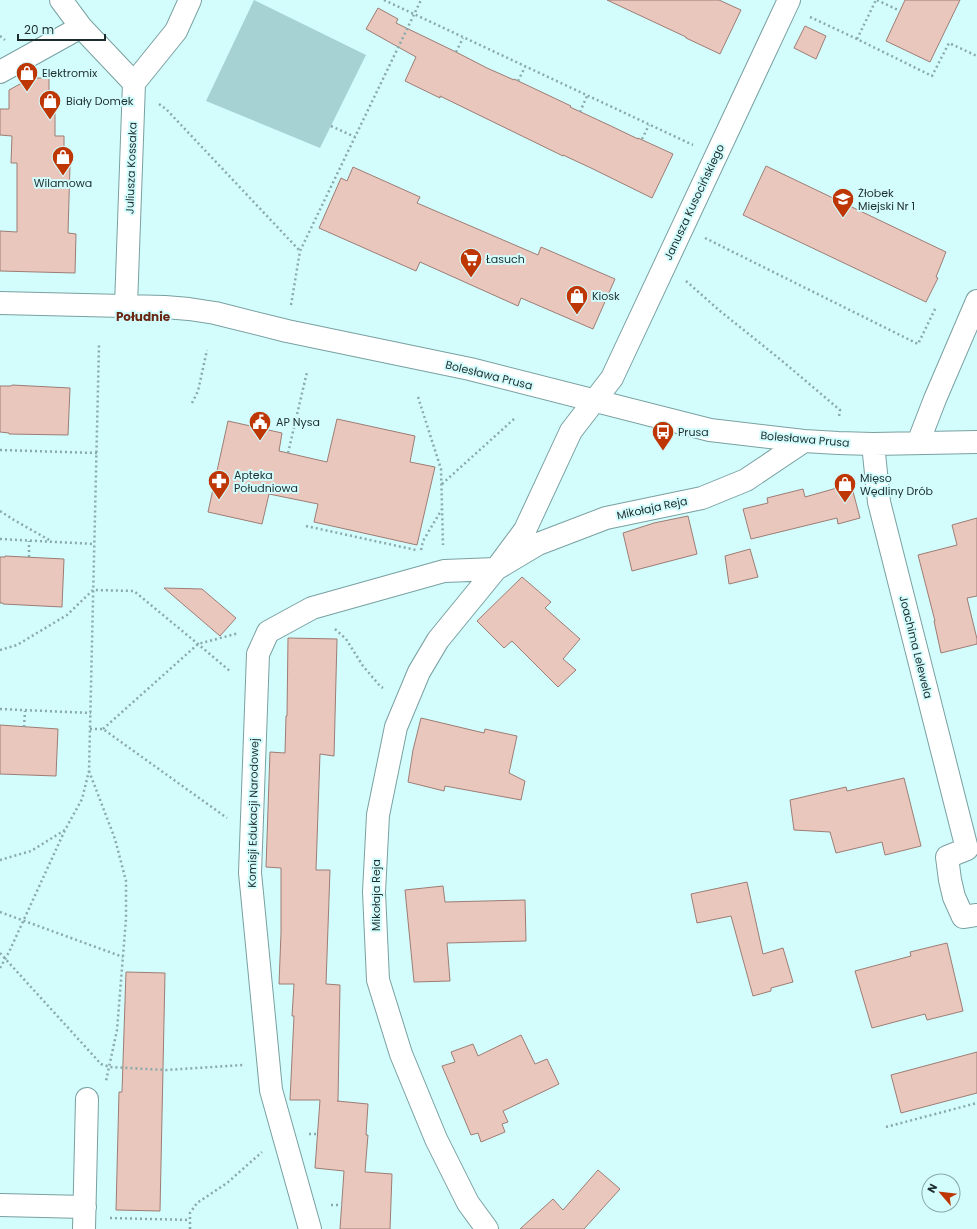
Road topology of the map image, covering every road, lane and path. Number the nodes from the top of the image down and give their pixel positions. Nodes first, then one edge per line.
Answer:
1 (61, 0) edge
2 (190, 0) edge
3 (384, 0) edge
4 (421, 0) edge
5 (877, 0) edge
6 (788, 3) edge
7 (900, 11) dead end
8 (414, 14) junction
9 (81, 27) junction
10 (463, 38) junction
11 (857, 39) junction
12 (456, 52) dead end
13 (977, 56) edge
14 (525, 67) junction
15 (0, 72) edge
16 (518, 81) dead end
17 (134, 83) junction
18 (587, 96) junction
19 (580, 112) dead end
20 (649, 125) junction
21 (331, 126) dead end
22 (355, 137) junction
23 (642, 139) dead end
24 (716, 156) junction
25 (683, 226) junction
26 (300, 251) junction
27 (664, 267) junction
28 (977, 301) edge
29 (0, 303) edge
30 (126, 306) junction
31 (936, 307) dead end
32 (287, 331) junction
33 (99, 344) dead end
34 (207, 350) dead end
35 (307, 372) dead end
36 (418, 397) dead end
37 (594, 400) junction
38 (192, 402) dead end
39 (514, 419) dead end
40 (804, 441) junction
41 (977, 442) edge
42 (838, 443) junction
43 (918, 443) junction
44 (874, 444) junction
45 (0, 450) edge
46 (96, 453) junction
47 (288, 453) dead end
48 (441, 484) junction
49 (442, 508) junction
50 (0, 511) edge
51 (306, 526) dead end
52 (0, 540) edge
53 (29, 541) junction
54 (53, 542) junction
55 (94, 544) junction
56 (29, 557) dead end
57 (496, 569) junction
58 (444, 571) junction
59 (93, 590) junction
60 (312, 608) junction
61 (268, 632) junction
62 (198, 644) junction
63 (0, 650) edge
64 (256, 694) junction
65 (406, 701) junction
66 (0, 709) edge
67 (25, 711) junction
68 (91, 713) junction
69 (24, 726) dead end
70 (90, 729) junction
71 (103, 729) junction
72 (89, 771) junction
73 (66, 830) junction
74 (251, 836) junction
75 (972, 849) edge
76 (0, 860) edge
77 (0, 912) edge
78 (977, 915) edge
79 (23, 921) junction
80 (0, 953) edge
81 (123, 957) junction
82 (5, 959) junction
83 (0, 968) edge
84 (269, 1063) junction
85 (110, 1067) junction
86 (87, 1099) joint
87 (977, 1104) edge
88 (886, 1127) dead end
89 (283, 1133) junction
90 (0, 1205) edge
91 (84, 1218) edge
92 (190, 1220) junction
93 (190, 1229) edge
94 (310, 1229) edge
95 (487, 1229) edge

1 - 9 street
2 - 17 street
3 - 8 path
4 - 8 path
5 - 7 path
5 - 11 path
6 - 11 path
6 - 24 street, Janusza Kusocińskiego
8 - 10 path
8 - 22 path
9 - 15 street
9 - 17 street
10 - 12 path
10 - 14 path
11 - 13 path
14 - 16 path
14 - 18 path
17 - 26 path
17 - 30 street, Juliusza Kossaka
18 - 19 path
18 - 20 path
20 - 23 path
20 - 24 path
21 - 22 path
22 - 26 path
24 - 25 street, Janusza Kusocińskiego
25 - 27 street, Janusza Kusocińskiego
25 - 31 path
26 - 32 path
27 - 37 street, Janusza Kusocińskiego
27 - 42 path
28 - 43 street
29 - 30 street, Bolesława Prusa
30 - 32 street, Bolesława Prusa
32 - 37 street, Bolesława Prusa
33 - 46 path
34 - 38 path
35 - 47 path
36 - 48 path
37 - 40 street, Bolesława Prusa
37 - 57 street, Mikołaja Reja
39 - 48 path
40 - 42 street, Bolesława Prusa
40 - 57 street, Mikołaja Reja
41 - 43 street, Bolesława Prusa
42 - 44 street, Bolesława Prusa
43 - 44 street, Bolesława Prusa
44 - 75 street, Joachima Lelewela
45 - 46 path
46 - 55 path
48 - 49 path
49 - 51 path
49 - 58 path
50 - 54 path
52 - 53 path
53 - 54 path
53 - 56 path
54 - 55 path
55 - 59 path
57 - 58 street
57 - 65 street, Mikołaja Reja
58 - 60 street
59 - 62 path
59 - 63 path
59 - 68 path
60 - 61 street
60 - 65 path
61 - 62 path
61 - 64 street, Komisji Edukacji Narodowej
62 - 64 path
62 - 71 path
64 - 74 street, Komisji Edukacji Narodowej
65 - 95 street, Mikołaja Reja
66 - 67 path
67 - 68 path
67 - 69 path
68 - 70 path
70 - 71 path
70 - 72 path
71 - 74 path
72 - 73 path
72 - 81 path
73 - 76 path
73 - 79 path
74 - 84 street, Komisji Edukacji Narodowej
75 - 78 street, Joachima Lelewela
77 - 79 path
79 - 81 path
79 - 82 path
80 - 82 path
81 - 85 path
82 - 83 path
82 - 85 path
84 - 85 path
84 - 89 street, Komisji Edukacji Narodowej
85 - 86 path
86 - 91 street
87 - 88 path
89 - 92 path
89 - 94 street, Komisji Edukacji Narodowej
90 - 91 street
91 - 92 path
92 - 93 path

